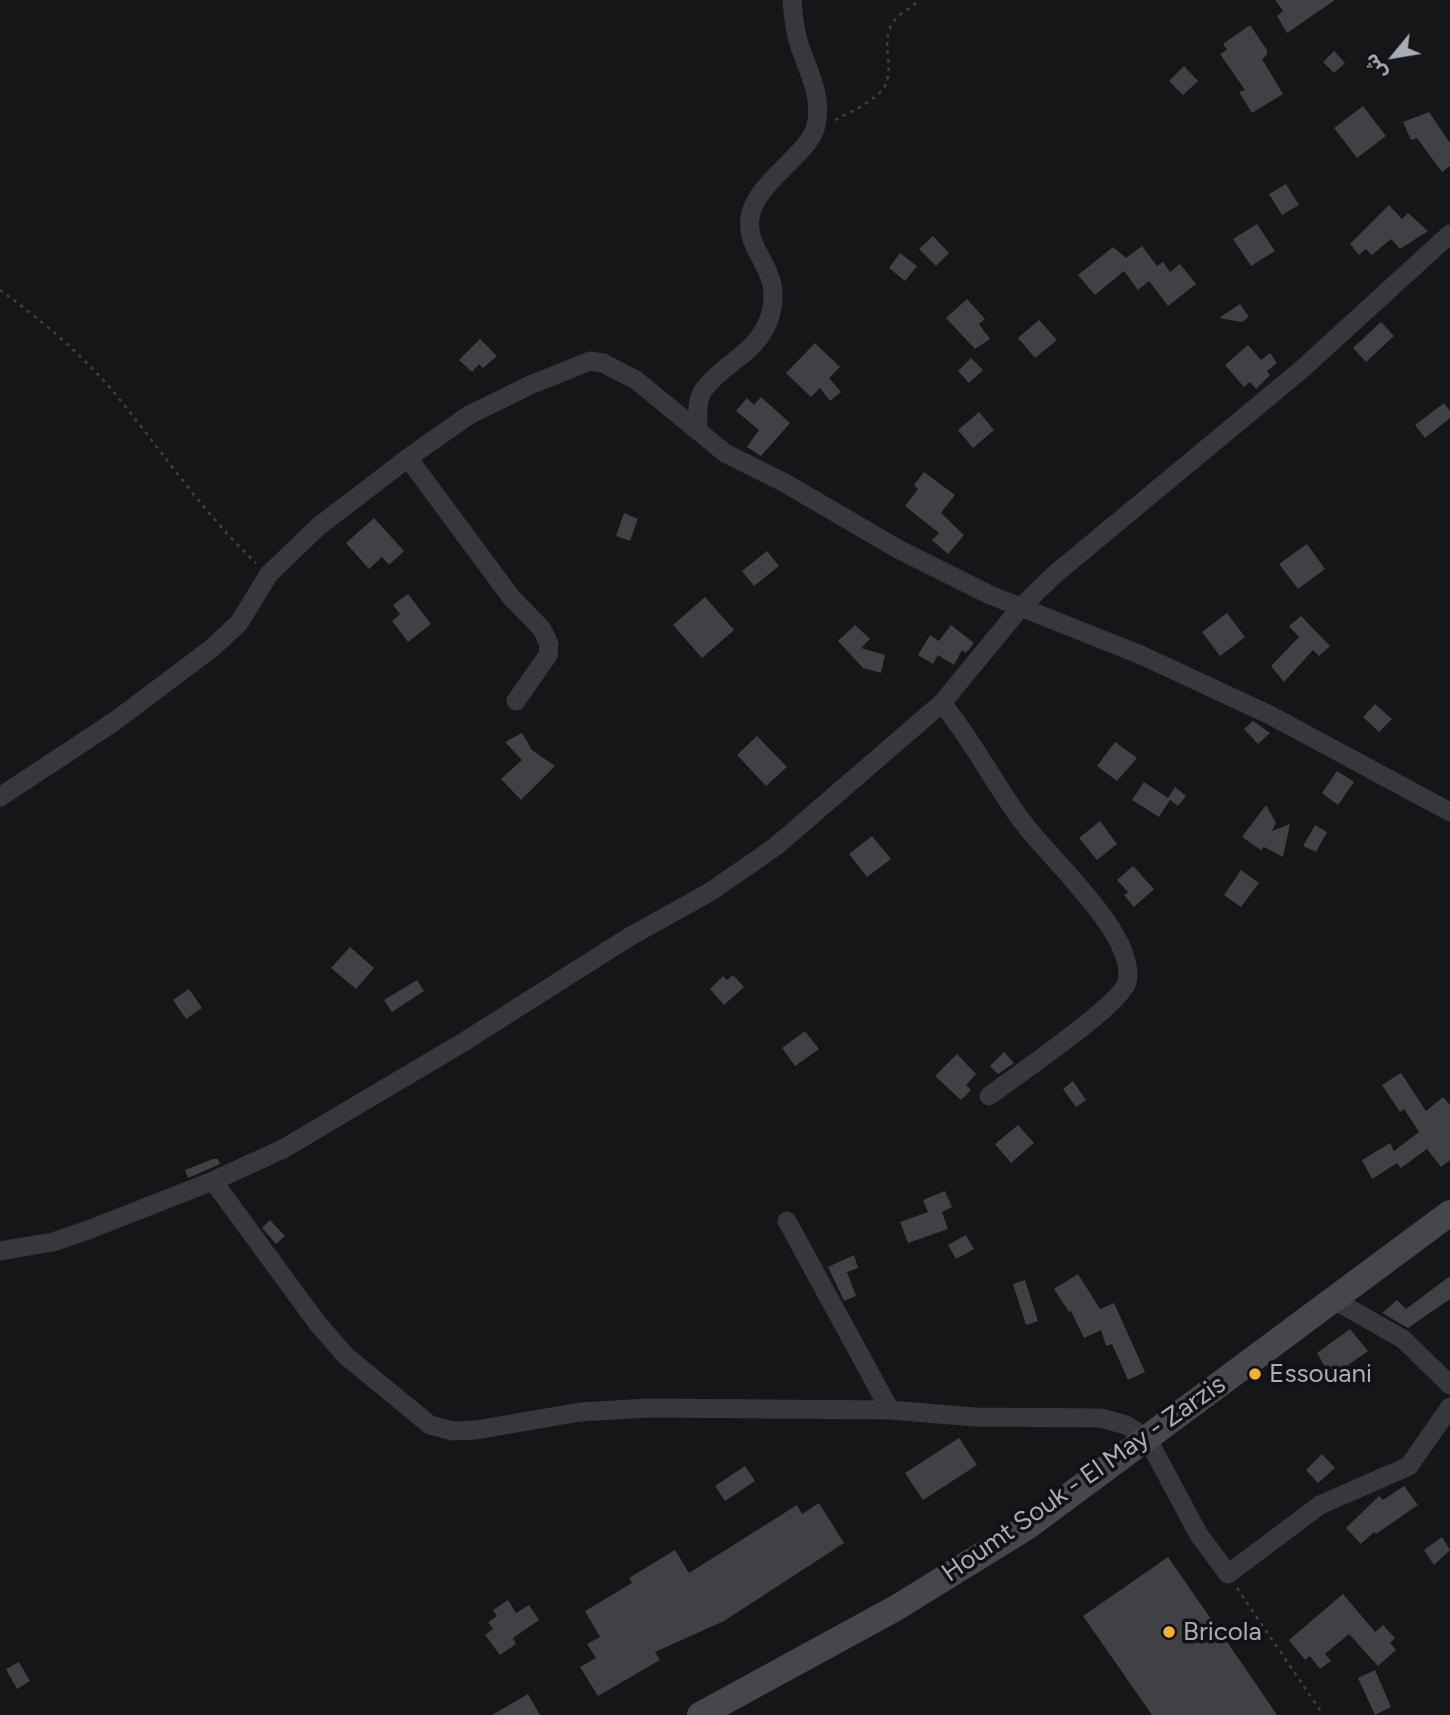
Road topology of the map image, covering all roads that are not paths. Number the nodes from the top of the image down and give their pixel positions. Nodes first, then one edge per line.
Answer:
1 (792, 0) edge
2 (1450, 234) edge
3 (698, 429) junction
4 (408, 458) junction
5 (1021, 607) junction
6 (516, 701) dead end
7 (942, 703) junction
8 (0, 797) edge
9 (1450, 812) edge
10 (989, 1096) dead end
11 (213, 1181) junction
12 (1450, 1213) edge
13 (787, 1221) dead end
14 (0, 1251) edge
15 (1334, 1300) junction
16 (1450, 1385) edge
17 (1450, 1408) edge
18 (890, 1410) junction
19 (1147, 1438) junction
20 (713, 1712) edge

1 - 3 street
2 - 5 street
3 - 4 street
3 - 5 street
4 - 6 street
4 - 8 street
5 - 7 street
5 - 9 street
7 - 10 street
7 - 11 street
11 - 14 street
11 - 18 street
12 - 15 main road, Houmt Souk - El May - Zarzis
13 - 18 street
15 - 16 street
15 - 19 main road, Houmt Souk - El May - Zarzis
17 - 19 street
18 - 19 street
19 - 20 main road, Houmt Souk - El May - Zarzis

